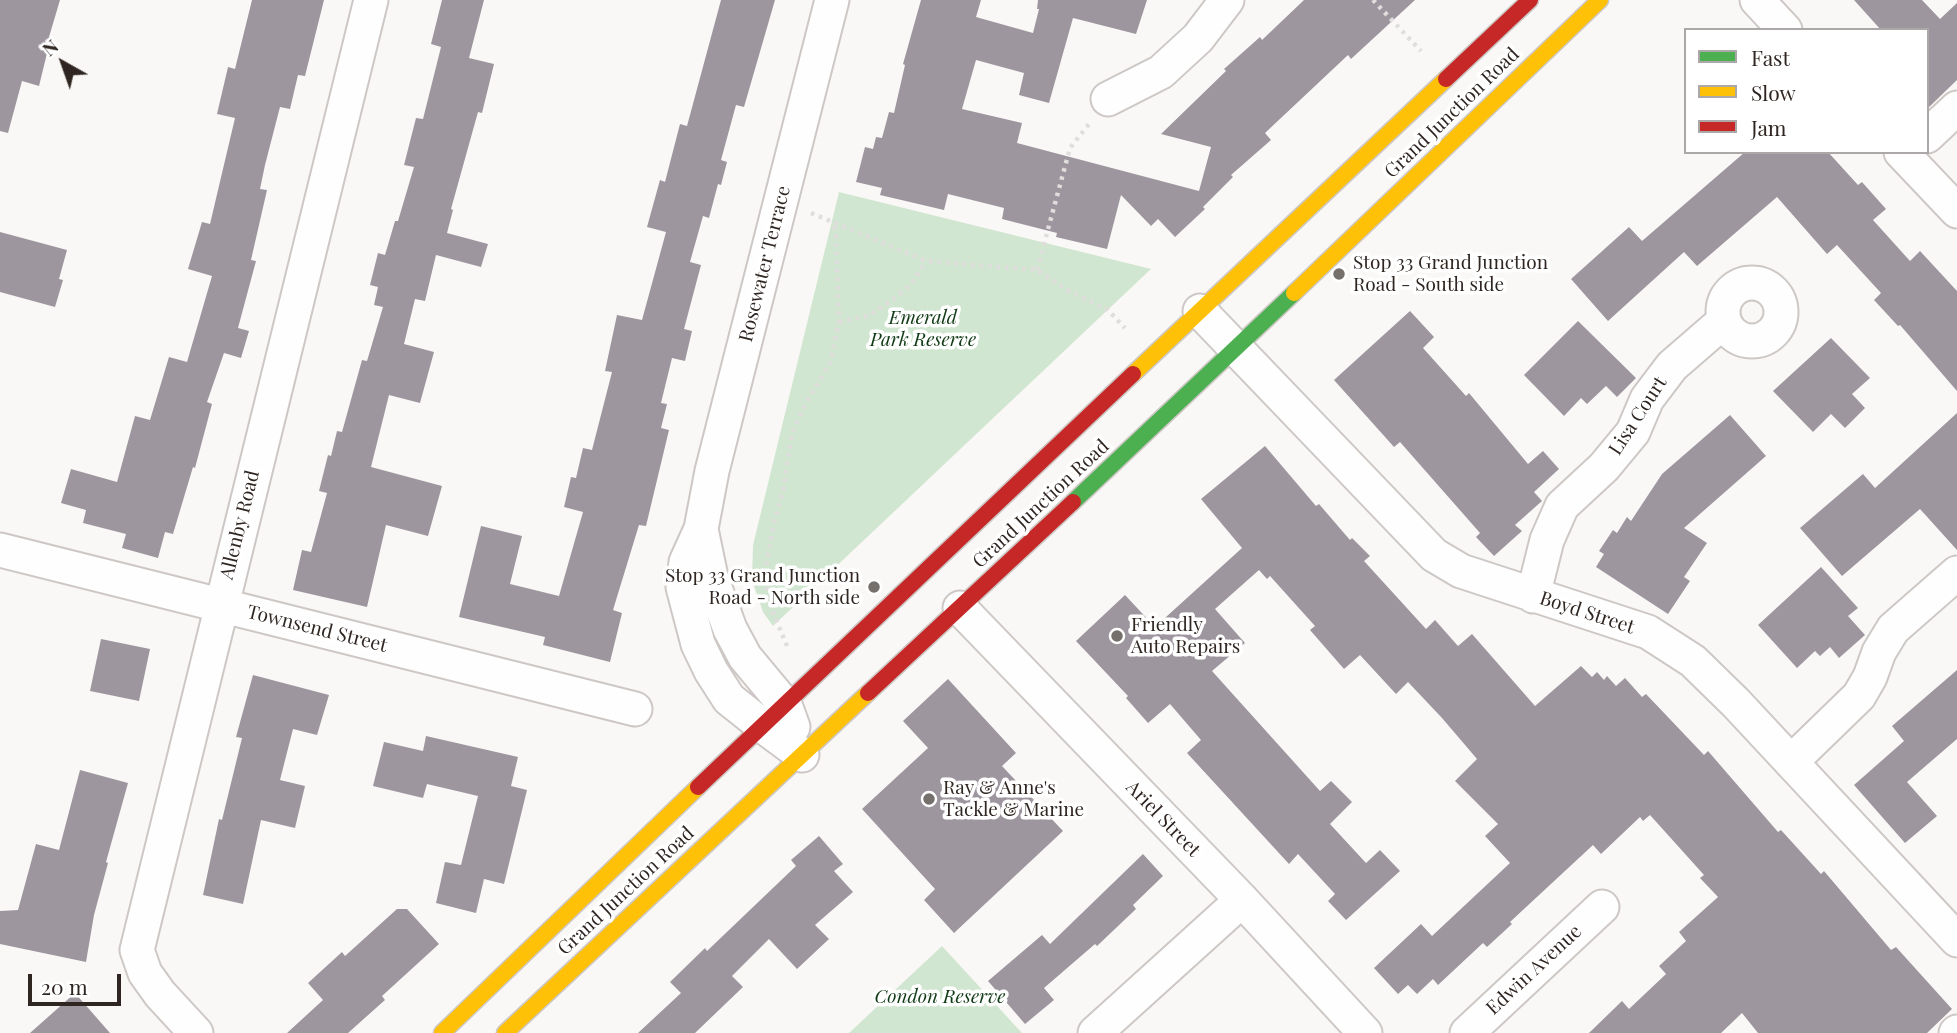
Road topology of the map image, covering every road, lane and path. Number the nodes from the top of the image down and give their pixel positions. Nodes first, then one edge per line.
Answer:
1 (371, 0) edge
2 (832, 0) edge
3 (1227, 0) edge
4 (1373, 0) edge
5 (1530, 0) edge
6 (1600, 0) edge
7 (1757, 0) edge
8 (1783, 28) edge
9 (1421, 51) dead end
10 (1108, 99) joint
11 (1957, 108) edge
12 (1929, 133) edge
13 (1915, 154) edge
14 (780, 203) junction
15 (1957, 211) edge
16 (833, 221) junction
17 (926, 261) junction
18 (1037, 270) junction
19 (1200, 311) junction
20 (1724, 321) dead end
21 (839, 322) junction
22 (1125, 328) dead end
23 (1236, 349) junction
24 (0, 550) edge
25 (1957, 573) edge
26 (1533, 596) junction
27 (955, 603) junction
28 (220, 605) junction
29 (787, 646) dead end
30 (635, 709) dead end
31 (774, 716) junction
32 (802, 755) junction
33 (1791, 762) junction
34 (1242, 900) junction
35 (1602, 907) dead end
36 (1957, 940) edge
37 (196, 1033) edge
38 (442, 1033) edge
39 (505, 1033) edge
40 (1095, 1033) edge
41 (1364, 1033) edge
42 (1467, 1033) edge

1 - 28 street, Allenby Road
2 - 14 street, Rosewater Terrace
3 - 10 street
4 - 9 path
5 - 19 highway, Grand Junction Road
6 - 23 highway, Grand Junction Road
7 - 8 street
10 - 18 path
11 - 12 street
13 - 15 street
14 - 16 path
14 - 31 street, Rosewater Terrace
16 - 17 path
16 - 21 path
17 - 18 path
17 - 21 path
18 - 22 path
19 - 23 street, Boyd Street
19 - 31 highway, Grand Junction Road
20 - 26 street, Lisa Court
21 - 29 path
23 - 26 street, Boyd Street
23 - 27 highway, Grand Junction Road
24 - 28 street, Townsend Street
25 - 33 street
26 - 33 street, Boyd Street
27 - 32 highway, Grand Junction Road
27 - 34 street, Ariel Street
28 - 30 street, Townsend Street
28 - 37 street, Allenby Road
31 - 32 street, Rosewater Terrace
31 - 38 highway, Grand Junction Road
32 - 39 highway, Grand Junction Road
33 - 36 street, Boyd Street
34 - 40 street
34 - 41 street, Ariel Street
35 - 42 street, Edwin Avenue

